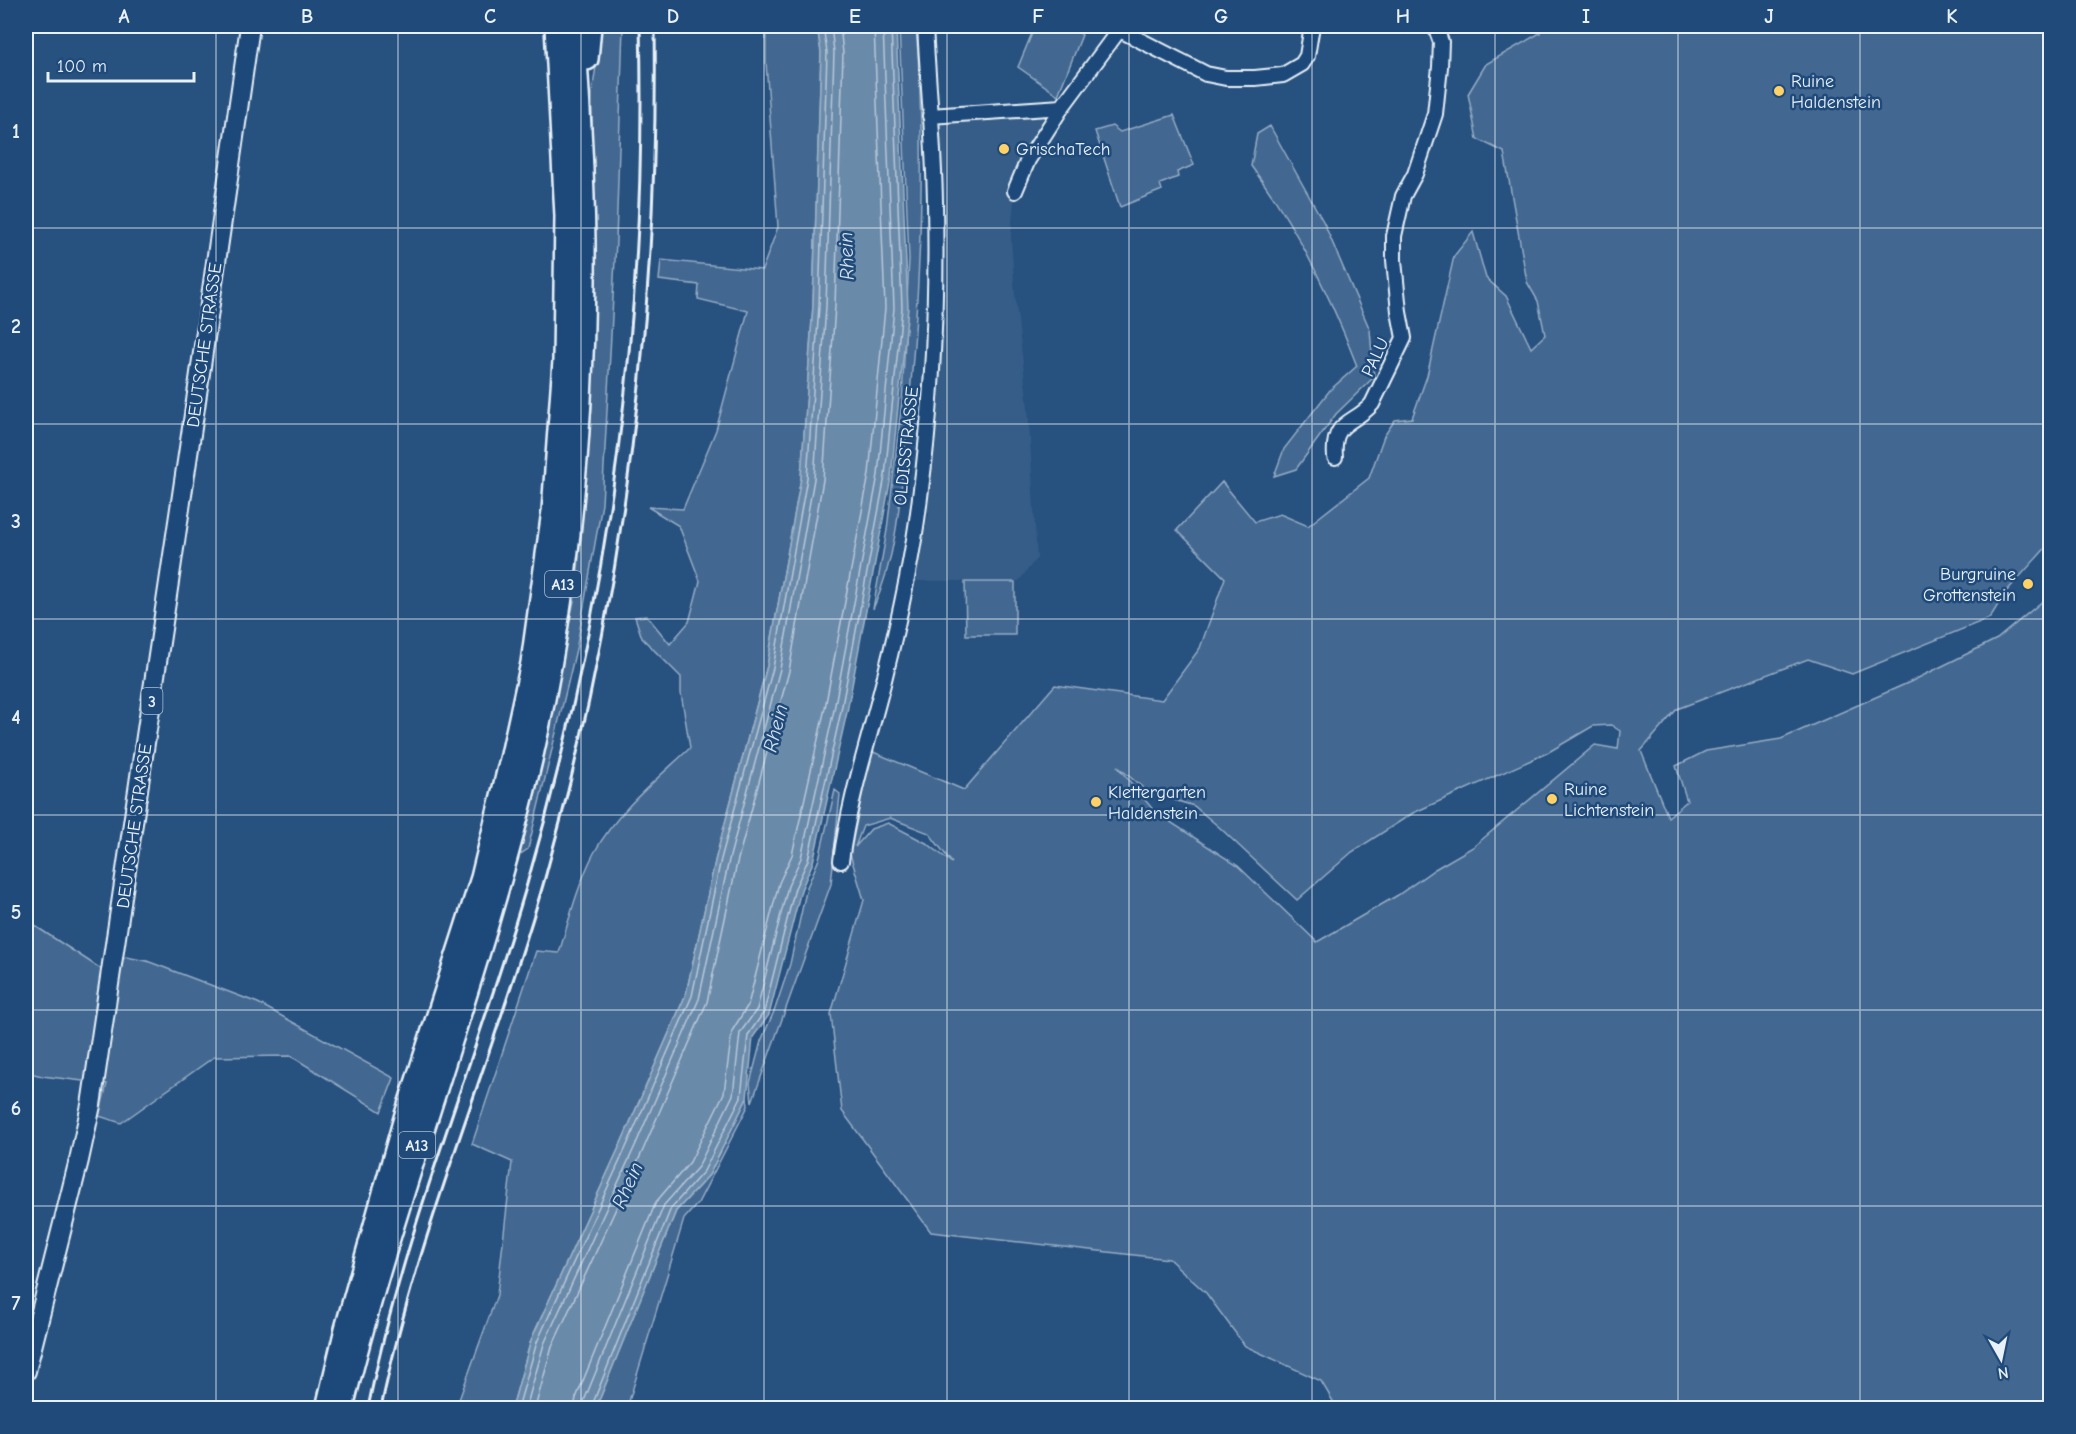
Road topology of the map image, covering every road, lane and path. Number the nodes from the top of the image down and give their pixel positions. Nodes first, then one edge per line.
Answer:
1 (250, 26) edge
2 (545, 26) edge
3 (556, 26) edge
4 (574, 26) edge
5 (590, 26) edge
6 (925, 26) edge
7 (1312, 26) edge
8 (1435, 26) edge
9 (1121, 28) edge
10 (1062, 107) junction
11 (930, 116) junction
12 (582, 185) junction
13 (1015, 191) dead end
14 (566, 216) junction
15 (1335, 457) dead end
16 (841, 861) dead end
17 (26, 1371) edge
18 (327, 1408) edge
19 (342, 1408) edge

1 - 17 main road, DEUTSCHE STRASSE / 3
2 - 14 highway, A13
3 - 14 highway, A13
4 - 12 highway, A13
5 - 12 highway, A13
6 - 11 street, OLDISSTRASSE
7 - 9 street
8 - 15 street, PALU
9 - 10 street
10 - 11 street
10 - 13 street
11 - 16 street, OLDISSTRASSE
12 - 19 highway, A13
14 - 18 highway, A13

